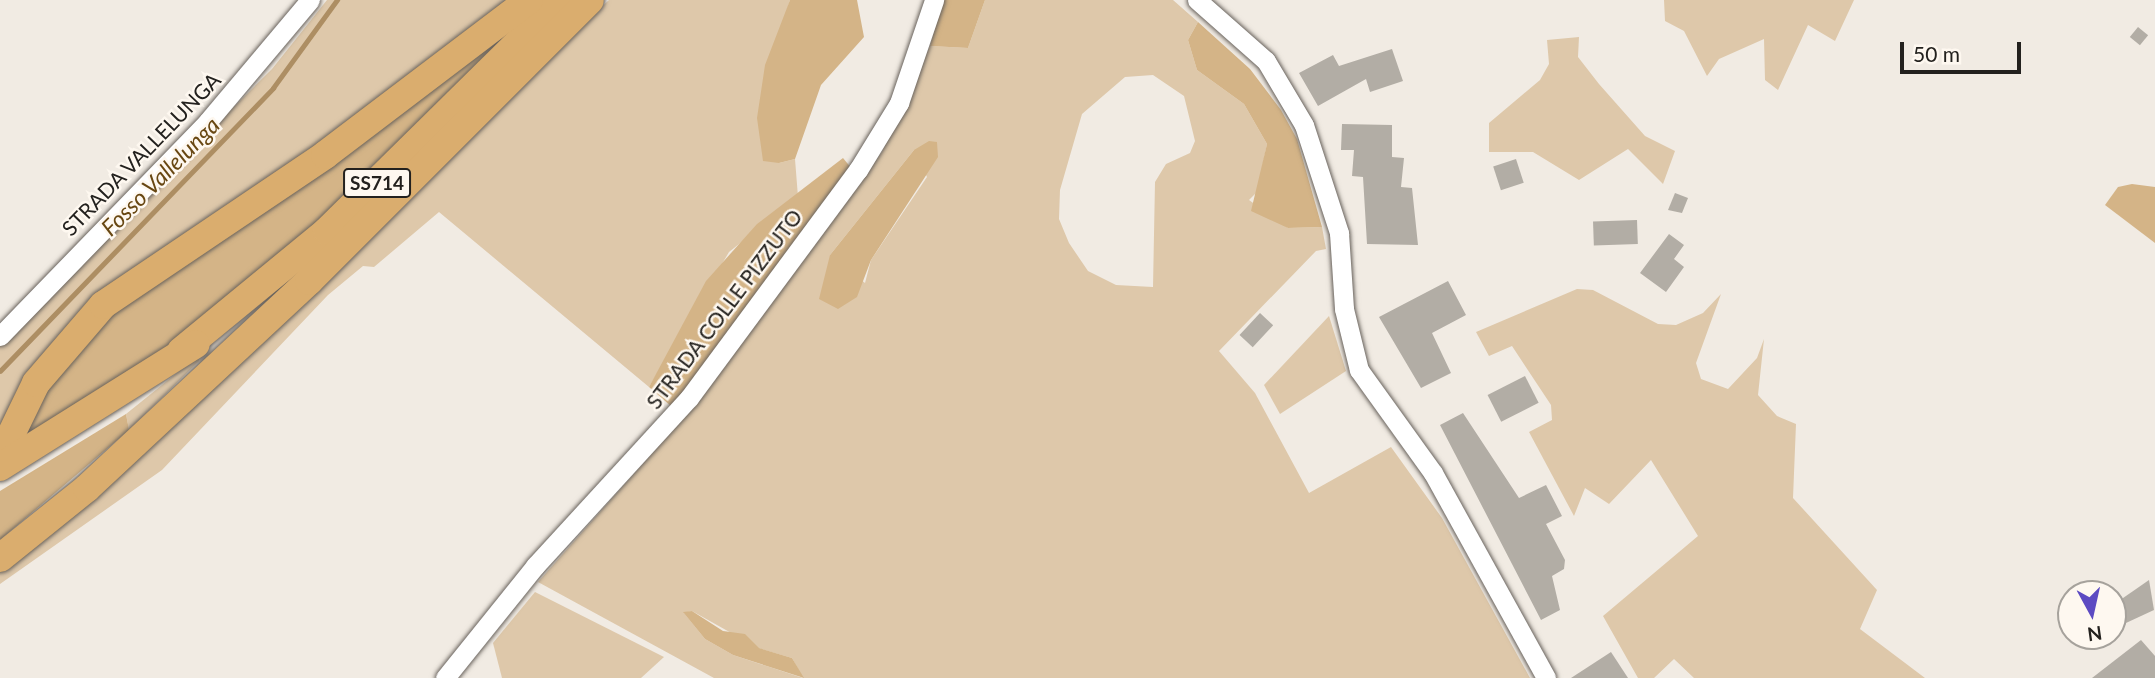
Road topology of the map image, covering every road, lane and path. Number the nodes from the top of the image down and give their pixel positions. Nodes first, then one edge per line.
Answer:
1 (310, 0) edge
2 (529, 0) edge
3 (561, 0) edge
4 (590, 0) edge
5 (934, 0) edge
6 (1197, 0) edge
7 (348, 237) junction
8 (0, 336) edge
9 (181, 351) junction
10 (2, 458) edge
11 (0, 558) edge
12 (445, 678) edge
13 (1546, 678) edge

1 - 8 street, STRADA VALLELUNGA
2 - 10 highway
3 - 9 highway, SS714
4 - 7 highway, SS714
5 - 12 street, STRADA COLLE PIZZUTO
6 - 13 street
7 - 9 highway, SS714
7 - 11 highway
9 - 10 highway, SS714

